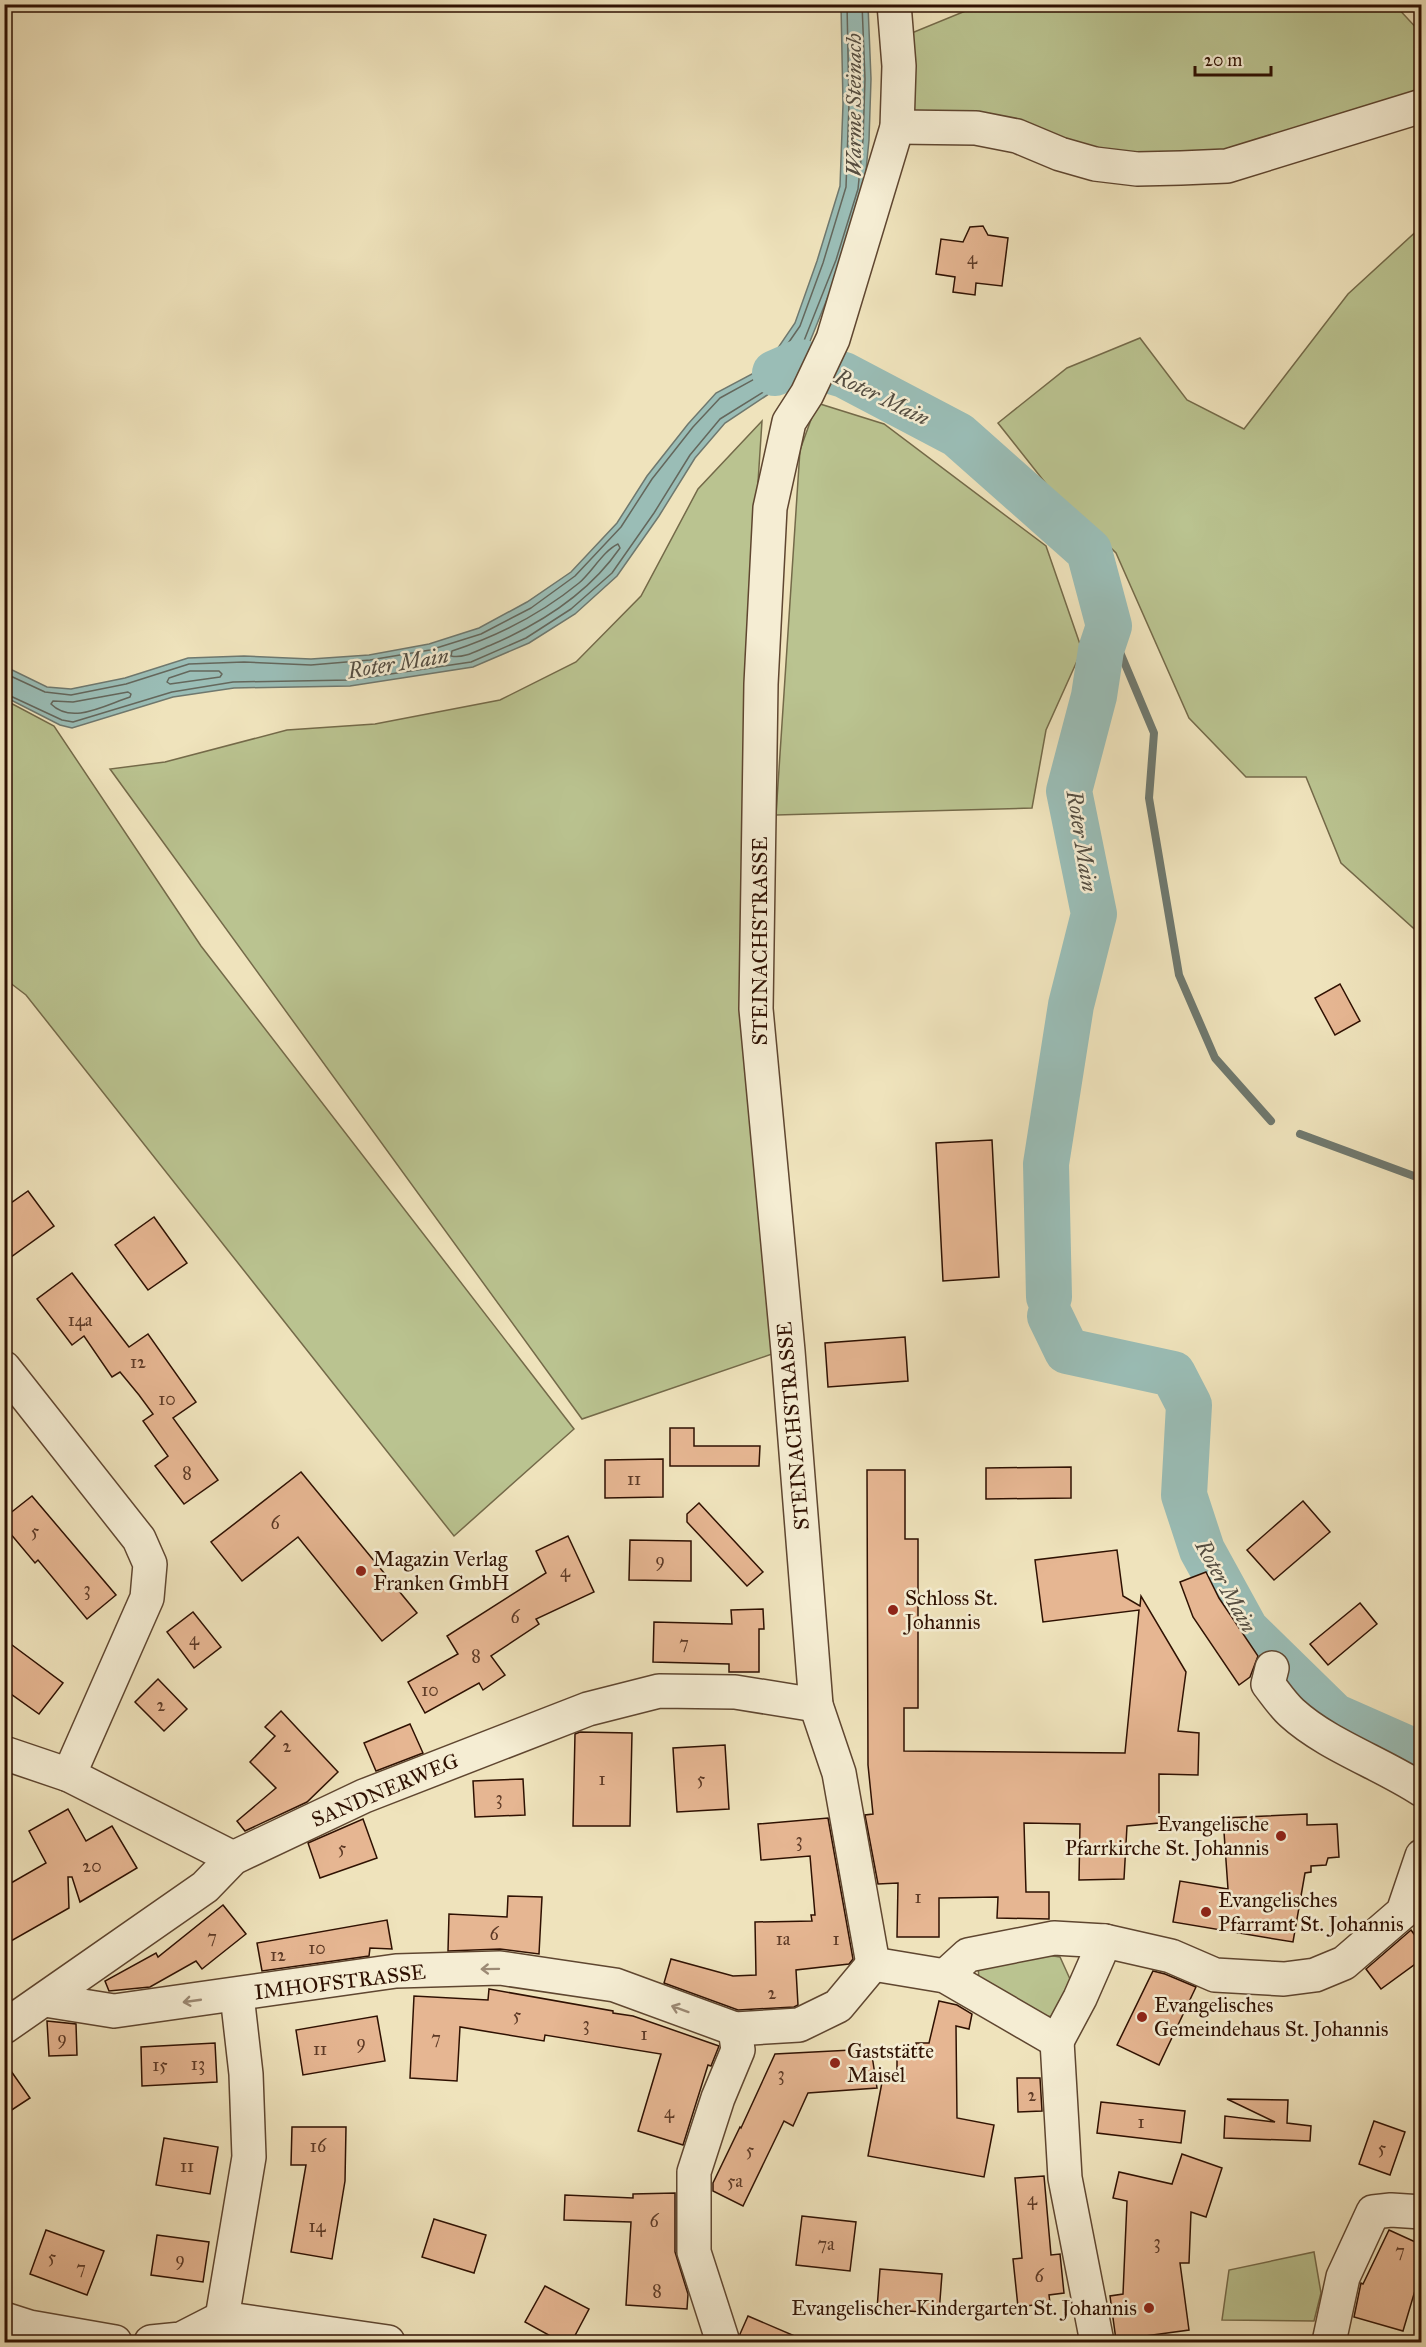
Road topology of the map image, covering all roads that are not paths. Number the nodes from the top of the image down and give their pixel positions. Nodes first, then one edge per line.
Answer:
1 (894, 4) edge
2 (1422, 106) edge
3 (897, 127) junction
4 (4, 1368) edge
5 (1272, 1668) dead end
6 (816, 1705) junction
7 (4, 1753) edge
8 (69, 1775) junction
9 (1422, 1790) edge
10 (1422, 1856) edge
11 (233, 1858) junction
12 (1105, 1941) junction
13 (873, 1964) junction
14 (945, 1976) junction
15 (237, 1995) junction
16 (45, 2000) junction
17 (4, 2027) edge
18 (735, 2029) junction
19 (1057, 2041) junction
20 (1422, 2212) edge
21 (222, 2318) junction
22 (4, 2319) edge
23 (115, 2343) edge
24 (152, 2343) edge
25 (388, 2343) edge
26 (723, 2343) edge
27 (1096, 2343) edge
28 (1329, 2343) edge

1 - 3 street, STEINACHSTRASSE
2 - 3 street
3 - 6 street, STEINACHSTRASSE
4 - 8 street
5 - 9 street
6 - 11 street, SANDNERWEG
6 - 13 street, STEINACHSTRASSE
7 - 8 street
8 - 11 street
10 - 12 street
11 - 16 street, SANDNERWEG
12 - 14 street
12 - 19 street
13 - 14 street
13 - 18 street
14 - 19 street
15 -> 16 street, IMHOFSTRASSE
18 -> 15 street, IMHOFSTRASSE
15 - 21 street
16 - 17 street, SANDNERWEG
18 - 26 street
19 - 27 street
20 - 28 street
21 - 24 street
21 - 25 street
22 - 23 street

